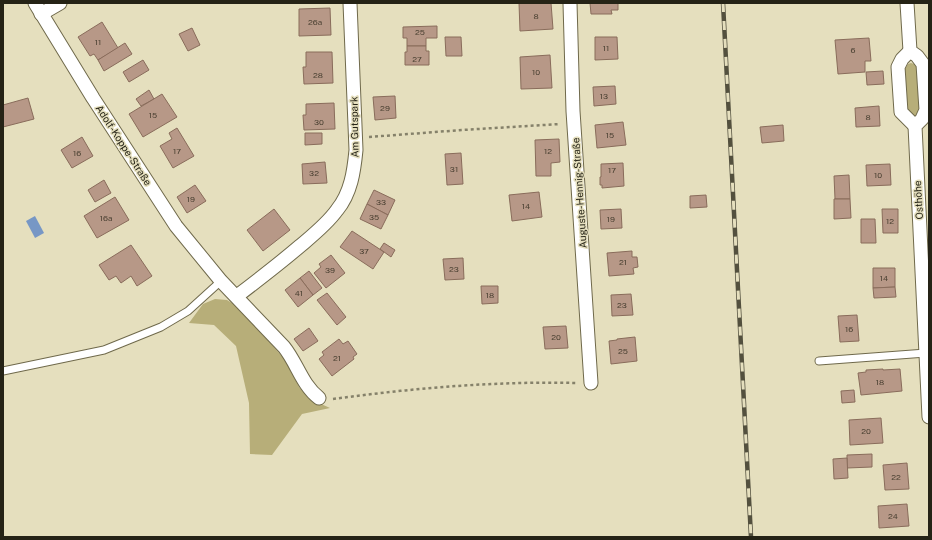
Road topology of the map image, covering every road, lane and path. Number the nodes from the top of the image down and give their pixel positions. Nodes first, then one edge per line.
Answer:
1 (60, 3) edge
2 (350, 3) edge
3 (570, 3) edge
4 (907, 3) edge
5 (38, 8) edge
6 (910, 51) junction
7 (574, 124) junction
8 (915, 126) junction
9 (356, 138) junction
10 (221, 281) junction
11 (237, 296) junction
12 (927, 353) edge
13 (819, 361) dead end
14 (3, 371) edge
15 (591, 383) joint
16 (319, 398) joint
17 (929, 417) edge

1 - 5 street
2 - 9 street, Am Gutspark
3 - 7 street, Auguste-Hennig-Straße
4 - 6 street
5 - 10 street, Adolf-Koppe-Straße
6 - 8 street
6 - 8 street
7 - 9 path
7 - 15 street, Auguste-Hennig-Straße
8 - 12 street, Osthöhe
9 - 11 street, Am Gutspark
10 - 11 street, Adolf-Koppe-Straße
10 - 14 lane
11 - 16 street, Adolf-Koppe-Straße
12 - 13 lane
12 - 17 street, Osthöhe
15 - 16 path

